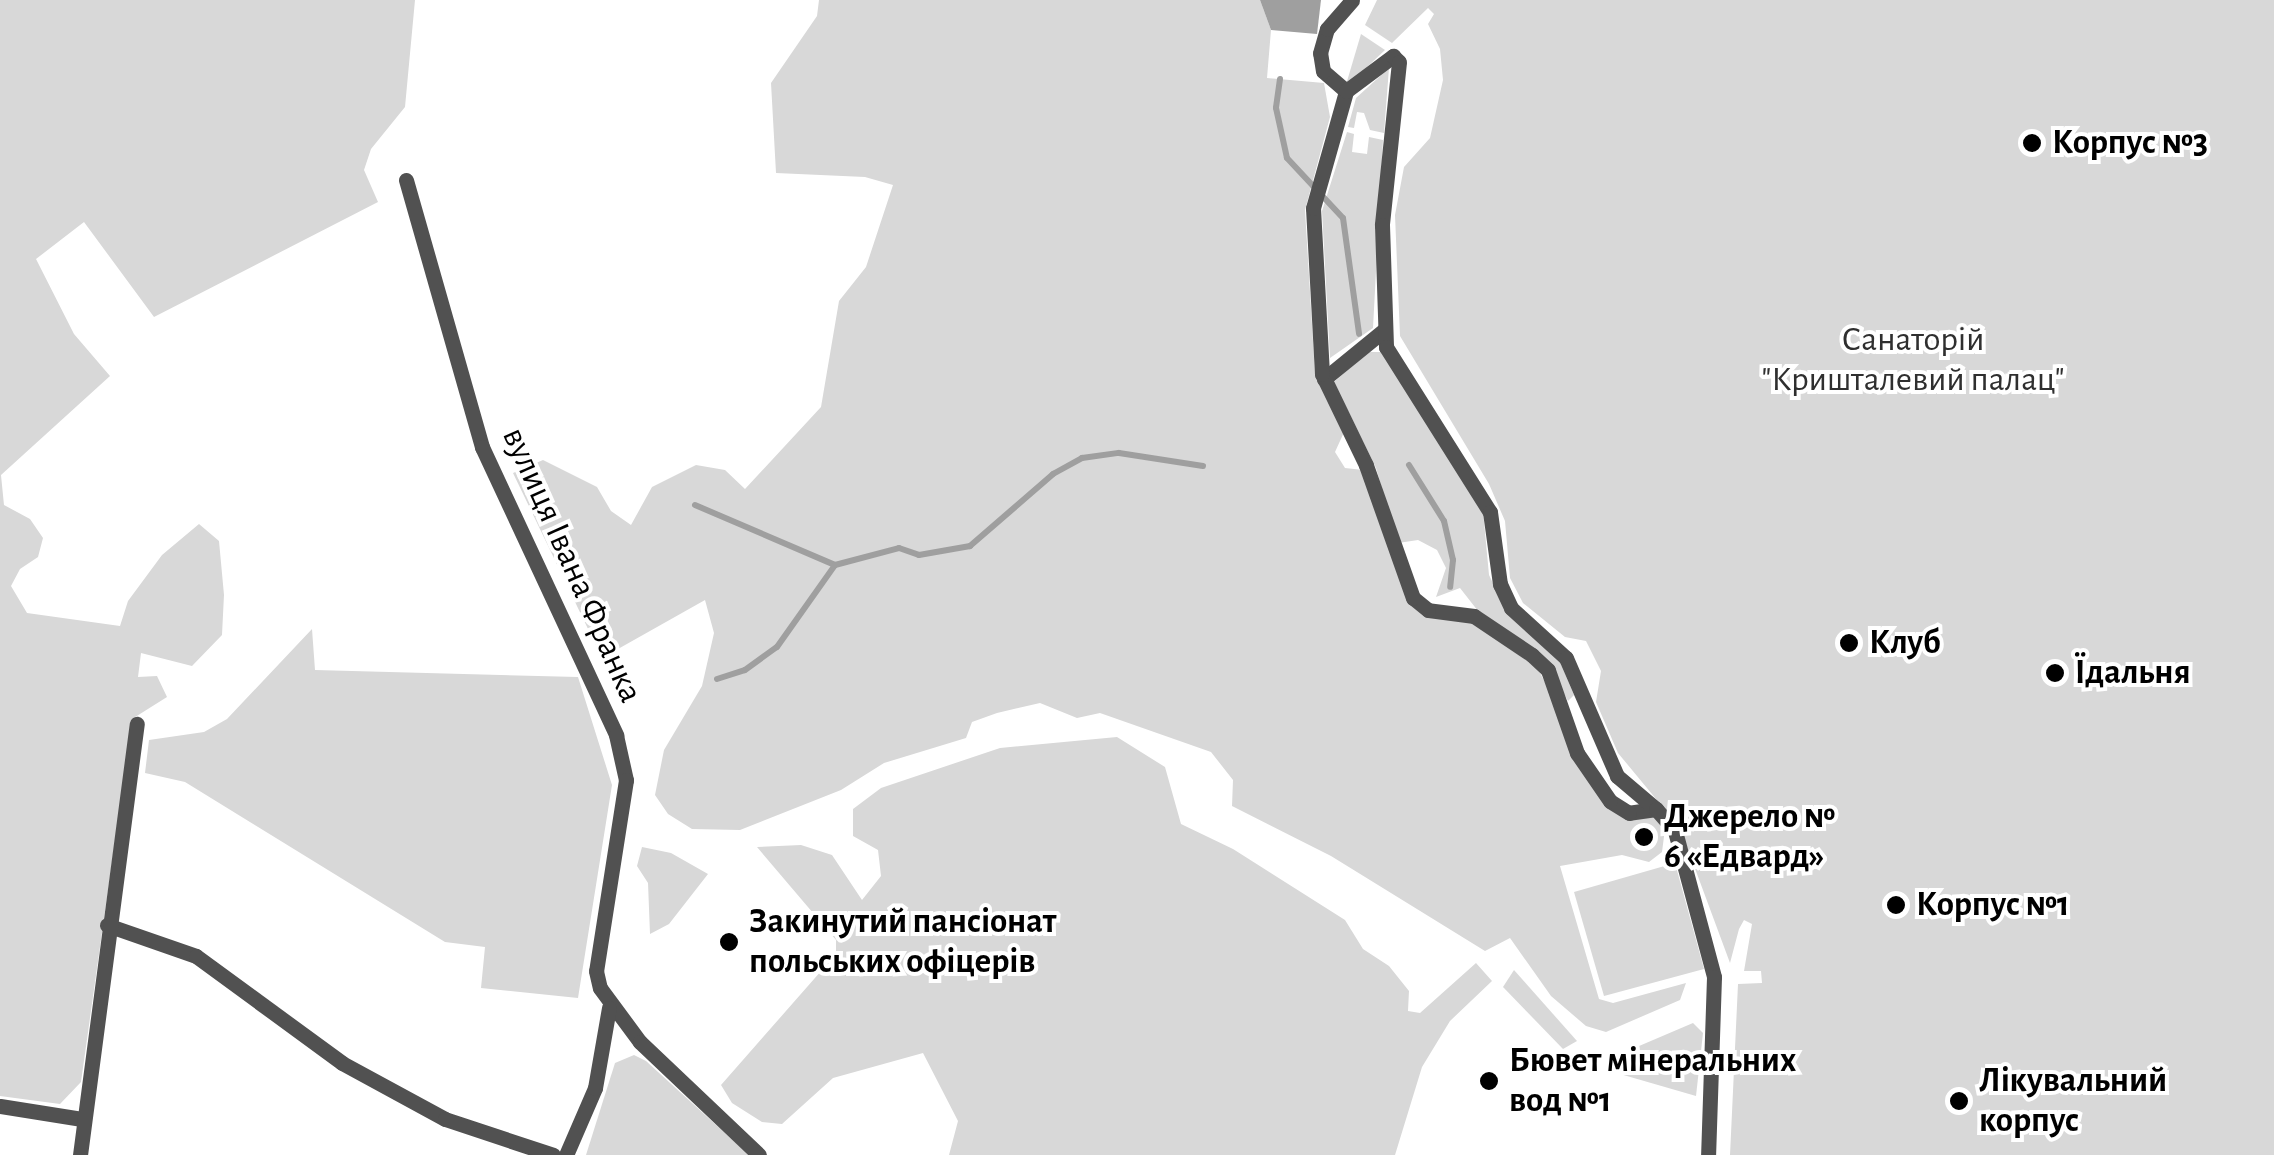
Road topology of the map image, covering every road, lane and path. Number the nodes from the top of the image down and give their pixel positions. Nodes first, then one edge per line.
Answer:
1 (1352, 0) edge
2 (1346, 92) junction
3 (406, 180) dead end
4 (1384, 330) junction
5 (1324, 379) junction
6 (137, 724) dead end
7 (1656, 809) junction
8 (107, 925) junction
9 (610, 1008) junction
10 (0, 1106) edge
11 (82, 1119) junction
12 (80, 1155) edge
13 (554, 1155) edge
14 (566, 1155) edge
15 (760, 1155) edge
16 (1708, 1155) edge

1 - 2 street
2 - 4 street
2 - 5 street
3 - 9 street, вулиця Івана Франка
4 - 5 street
4 - 7 street
5 - 7 street
6 - 8 street
7 - 16 street
8 - 11 street
8 - 13 street
9 - 14 street
9 - 15 street
10 - 11 street
11 - 12 street

